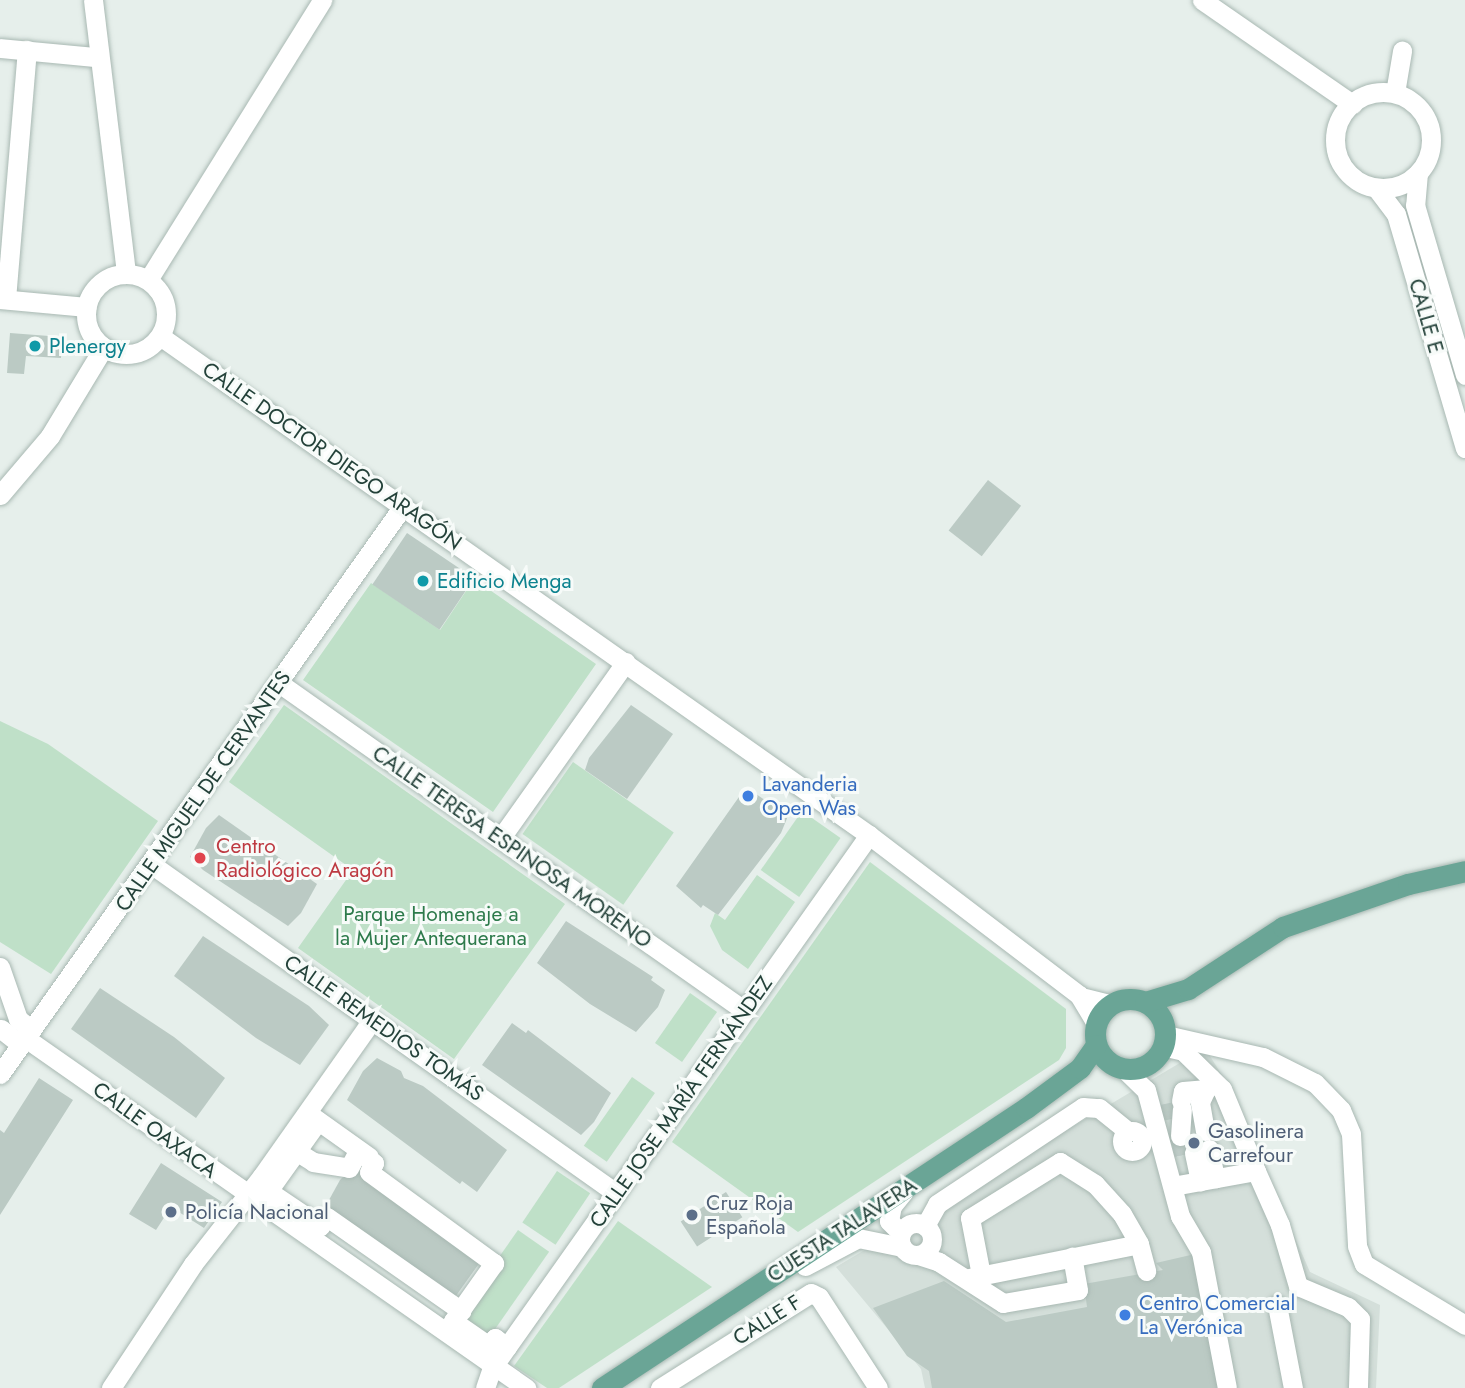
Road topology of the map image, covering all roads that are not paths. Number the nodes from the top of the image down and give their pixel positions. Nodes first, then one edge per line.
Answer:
1 (93, 0) edge
2 (322, 0) edge
3 (1202, 0) edge
4 (0, 48) edge
5 (27, 50) junction
6 (1402, 51) dead end
7 (96, 57) junction
8 (1395, 93) junction
9 (1352, 104) junction
10 (1418, 173) junction
11 (1377, 189) junction
12 (127, 274) junction
13 (148, 280) junction
14 (3, 299) edge
15 (87, 307) junction
16 (160, 336) junction
17 (104, 347) junction
18 (1465, 375) edge
19 (1465, 448) edge
20 (0, 495) edge
21 (403, 506) junction
22 (626, 662) junction
23 (279, 683) junction
24 (869, 835) junction
25 (500, 839) junction
26 (151, 864) junction
27 (1465, 871) edge
28 (0, 967) edge
29 (1188, 989) junction
30 (1081, 997) junction
31 (1145, 1002) junction
32 (1111, 1004) junction
33 (745, 1011) junction
34 (372, 1020) junction
35 (1097, 1023) junction
36 (1, 1029) edge
37 (25, 1036) junction
38 (1165, 1036) junction
39 (1096, 1045) junction
40 (1117, 1066) junction
41 (1080, 1069) junction
42 (0, 1074) edge
43 (1209, 1084) junction
44 (1154, 1111) junction
45 (1126, 1143) junction
46 (1190, 1145) junction
47 (294, 1150) junction
48 (1256, 1171) junction
49 (1194, 1182) junction
50 (904, 1191) junction
51 (616, 1193) junction
52 (244, 1194) junction
53 (410, 1194) junction
54 (929, 1232) junction
55 (1139, 1244) junction
56 (907, 1245) junction
57 (1072, 1257) junction
58 (1146, 1271) dead end
59 (964, 1274) junction
60 (1277, 1305) dead end
61 (721, 1307) junction
62 (461, 1311) junction
63 (1465, 1325) edge
64 (508, 1347) junction
65 (492, 1368) junction
66 (111, 1388) edge
67 (485, 1388) edge
68 (526, 1388) edge
69 (602, 1388) edge
70 (660, 1388) edge
71 (878, 1388) edge
72 (1227, 1388) edge
73 (1293, 1388) edge
74 (1358, 1388) edge

1 - 7 street
2 - 13 street
3 - 9 street
4 - 5 street
5 - 7 street
5 - 14 street
6 - 8 street
7 - 12 street
8 - 9 street
8 - 10 street
9 - 11 street
10 - 11 street
10 - 18 street, CALLE E
11 - 19 street, CALLE E
12 - 13 street
12 - 15 street
13 - 16 street
14 - 15 street
15 - 17 street
16 - 17 street
16 - 21 street, CALLE DOCTOR DIEGO ARAGÓN
17 - 20 street
21 - 22 street, CALLE DOCTOR DIEGO ARAGÓN
21 - 23 street, CALLE MIGUEL DE CERVANTES
22 - 24 street, CALLE DOCTOR DIEGO ARAGÓN
22 - 25 street
23 - 25 street, CALLE TERESA ESPINOSA MORENO
23 - 26 street, CALLE MIGUEL DE CERVANTES
24 - 30 street, CALLE DOCTOR DIEGO ARAGÓN
24 - 33 street, CALLE JOSE MARÍA FERNÁNDEZ
25 - 33 street, CALLE TERESA ESPINOSA MORENO
26 - 34 street, CALLE REMEDIOS TOMÁS
26 - 37 street, CALLE MIGUEL DE CERVANTES
27 - 29 main road
28 - 37 street, CALLE OAXACA
29 - 31 main road
29 - 38 main road
30 - 32 street, CALLE DOCTOR DIEGO ARAGÓN
30 - 35 street, CALLE DOCTOR DIEGO ARAGÓN
31 - 32 main road
31 - 38 main road
32 - 35 main road
33 - 51 street, CALLE JOSE MARÍA FERNÁNDEZ
34 - 51 street, CALLE REMEDIOS TOMÁS
34 - 52 street
35 - 39 main road
36 - 37 street
37 - 42 street, CALLE MIGUEL DE CERVANTES
37 - 52 street, CALLE OAXACA
38 - 40 main road
38 - 43 street
38 - 63 street
39 - 40 main road
39 - 41 main road, CUESTA TALAVERA
40 - 41 main road, CUESTA TALAVERA
40 - 44 street
41 - 50 main road, CUESTA TALAVERA
43 - 46 street
43 - 46 street
43 - 48 street
44 - 45 street
44 - 46 street
45 - 46 street
45 - 54 street
46 - 49 street
46 - 49 street
47 - 53 street
47 - 53 street
47 - 62 street
48 - 49 street
48 - 74 street
49 - 72 street
50 - 56 street
50 - 61 main road, CUESTA TALAVERA
51 - 64 street, CALLE JOSE MARÍA FERNÁNDEZ
52 - 65 street, CALLE OAXACA
52 - 66 street
53 - 62 street
54 - 56 street
54 - 56 street
54 - 59 street
55 - 57 street
55 - 58 street
55 - 59 street
56 - 59 street
56 - 61 street
57 - 59 street
57 - 59 street
60 - 73 street
61 - 69 main road, CUESTA TALAVERA
62 - 64 street
64 - 65 street, CALLE JOSE MARÍA FERNÁNDEZ
65 - 67 street, CALLE JOSE MARÍA FERNÁNDEZ
65 - 68 street, CALLE OAXACA
70 - 71 street, CALLE F

